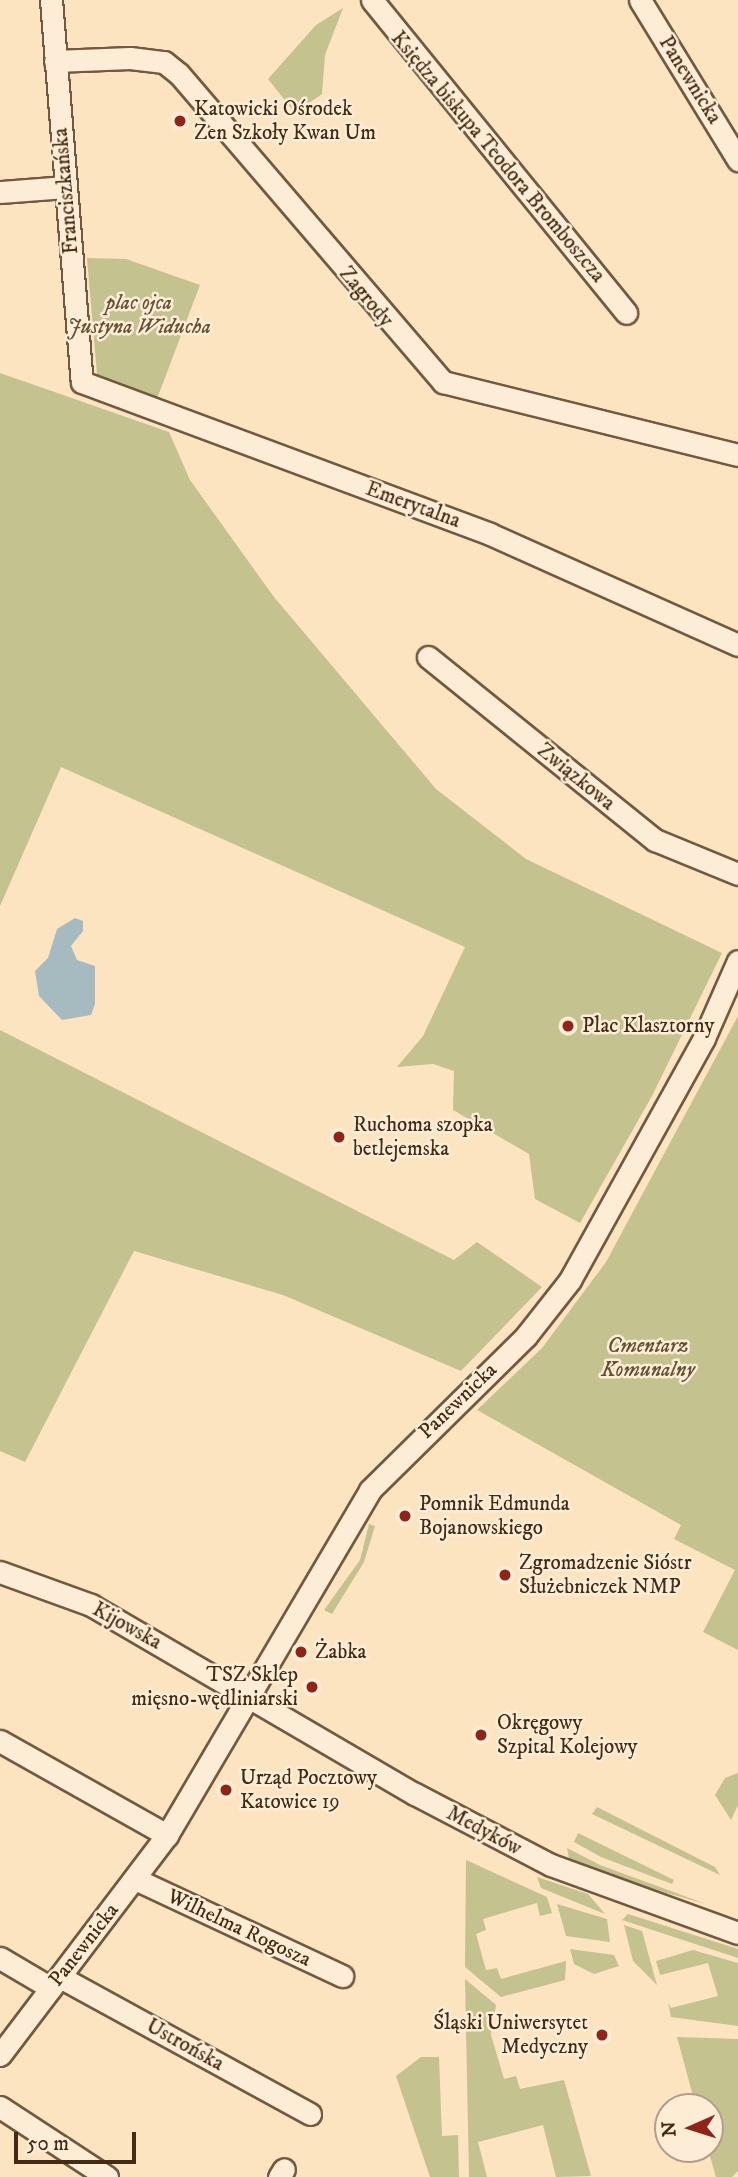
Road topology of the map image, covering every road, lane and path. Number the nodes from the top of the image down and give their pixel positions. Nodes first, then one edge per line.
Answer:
1 (51, 0) edge
2 (372, 0) edge
3 (640, 0) edge
4 (55, 61) junction
5 (730, 126) edge
6 (738, 160) edge
7 (65, 187) junction
8 (0, 191) edge
9 (626, 313) dead end
10 (85, 384) joint
11 (738, 455) edge
12 (738, 645) edge
13 (428, 657) dead end
14 (738, 874) edge
15 (738, 961) edge
16 (0, 1572) edge
17 (247, 1694) junction
18 (0, 1741) edge
19 (167, 1835) junction
20 (135, 1879) junction
21 (738, 1934) edge
22 (0, 1958) edge
23 (342, 1976) dead end
24 (55, 1982) junction
25 (0, 2055) edge
26 (0, 2107) edge
27 (310, 2114) dead end
28 (107, 2177) edge

1 - 4 street, Franciszkańska
2 - 9 street, Księdza biskupa Teodora Bromboszcza
3 - 5 street, Panewnicka
4 - 7 street, Franciszkańska
4 - 11 street, Zagrody
5 - 6 street, Panewnicka
7 - 8 street
7 - 10 street, Franciszkańska
10 - 12 street, Emerytalna
13 - 14 street, Związkowa
15 - 17 street, Panewnicka
16 - 17 street, Kijowska
17 - 19 street, Panewnicka
17 - 21 street, Medyków
18 - 19 street
19 - 20 street, Panewnicka
20 - 23 street, Wilhelma Rogosza
20 - 24 street, Panewnicka
22 - 24 street, Ustrońska
24 - 25 street, Panewnicka
24 - 27 street, Ustrońska
26 - 28 street

